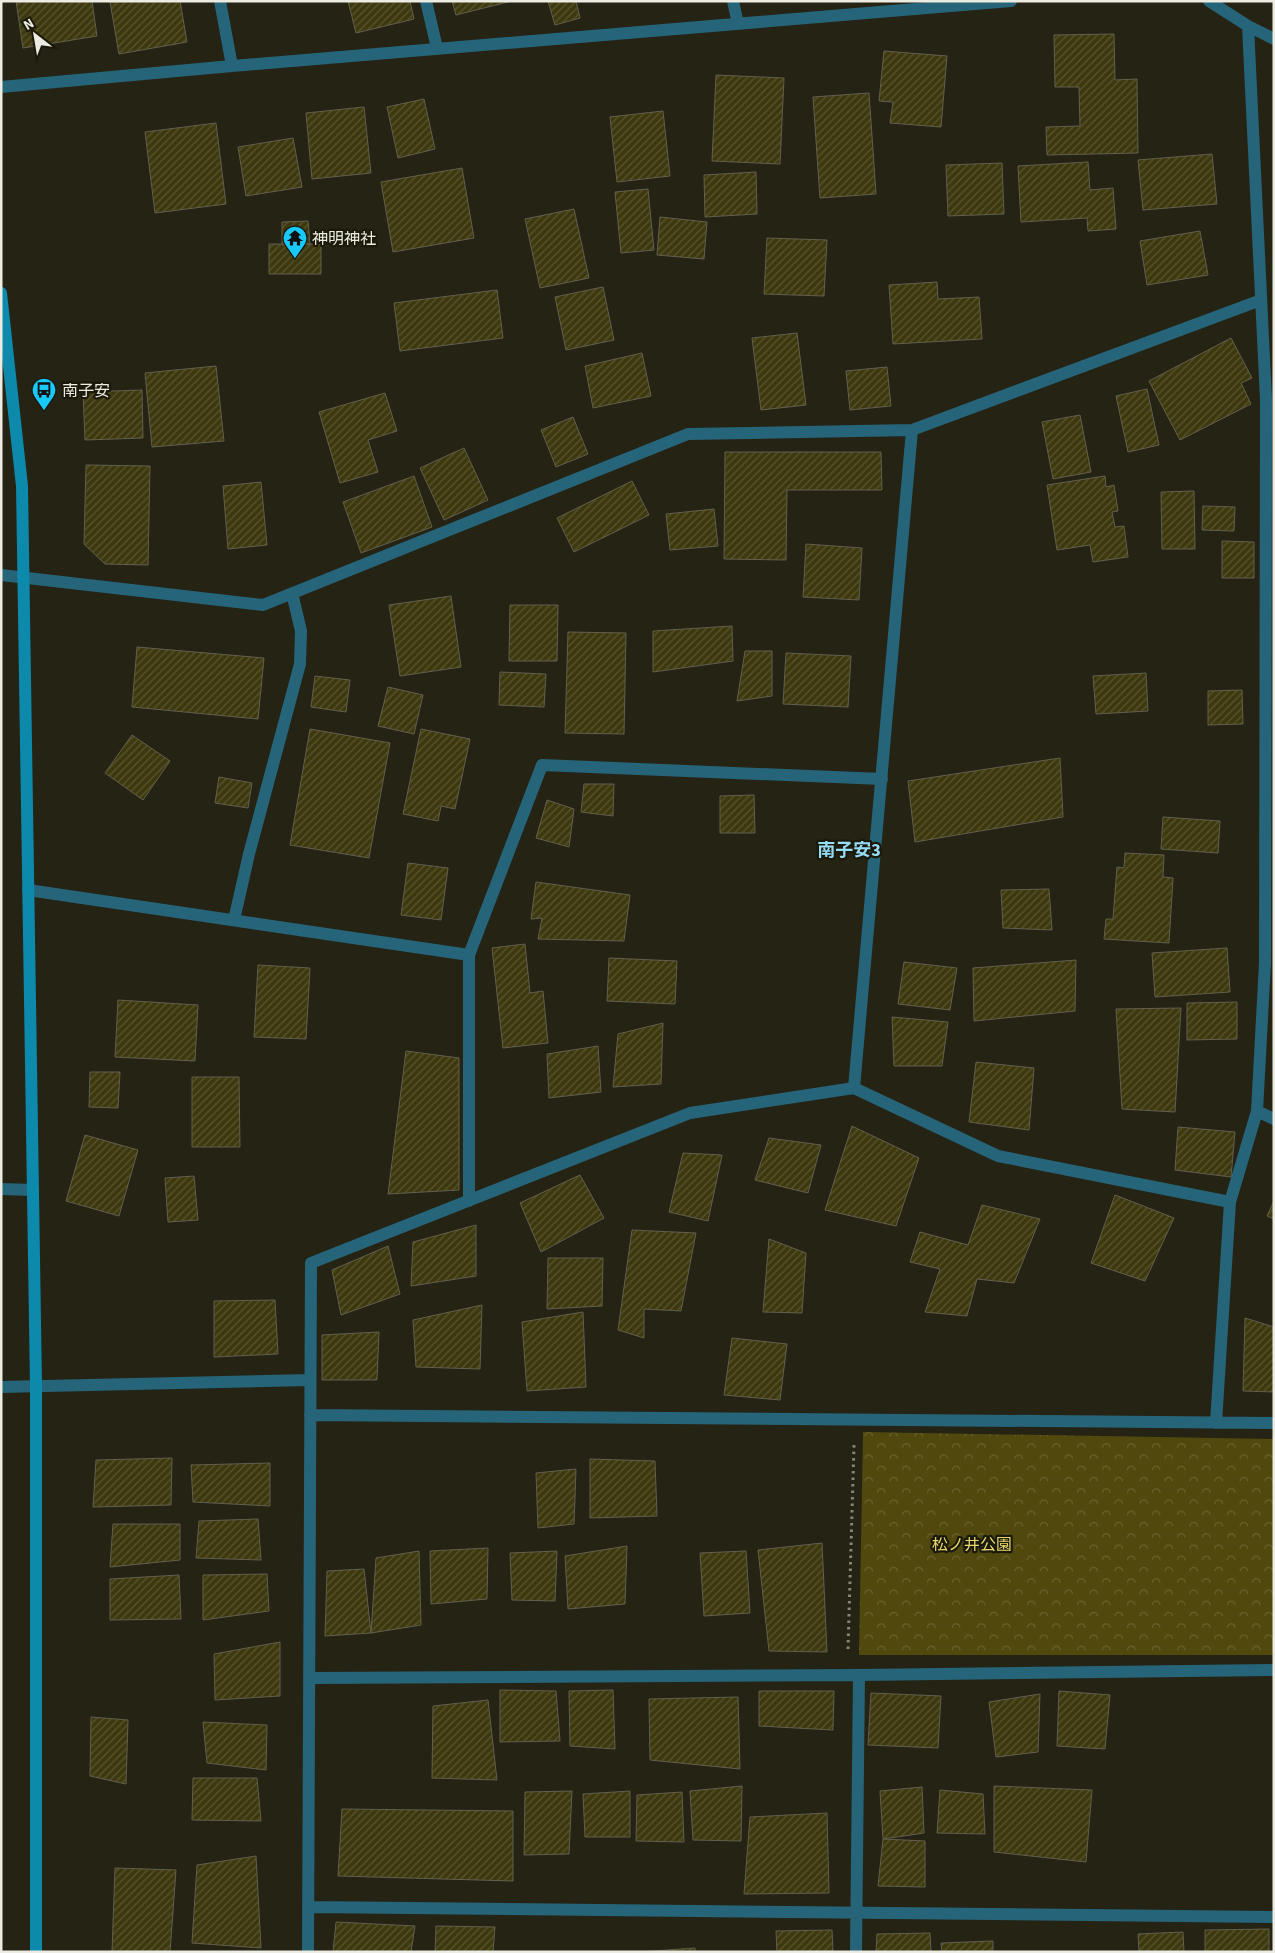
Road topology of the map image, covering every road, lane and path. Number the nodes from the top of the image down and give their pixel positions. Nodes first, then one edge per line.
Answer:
1 (220, 1) edge
2 (426, 1) edge
3 (733, 1) edge
4 (1011, 1) edge
5 (1210, 1) edge
6 (738, 24) junction
7 (1248, 26) junction
8 (1274, 39) edge
9 (437, 48) junction
10 (232, 66) junction
11 (1, 87) edge
12 (1, 294) edge
13 (1261, 300) junction
14 (1270, 400) edge
15 (912, 430) junction
16 (1, 575) edge
17 (24, 579) junction
18 (292, 593) junction
19 (882, 779) junction
20 (1269, 859) edge
21 (28, 890) junction
22 (234, 920) junction
23 (469, 955) junction
24 (854, 1088) junction
25 (1257, 1111) junction
26 (1274, 1119) edge
27 (1, 1189) edge
28 (33, 1190) junction
29 (469, 1201) junction
30 (1230, 1202) junction
31 (310, 1380) junction
32 (36, 1386) junction
33 (1, 1387) edge
34 (310, 1415) junction
35 (854, 1420) junction
36 (1274, 1422) edge
37 (1216, 1423) junction
38 (1274, 1670) edge
39 (853, 1675) junction
40 (309, 1678) junction
41 (308, 1907) junction
42 (856, 1913) junction
43 (1274, 1917) edge
44 (36, 1952) edge
45 (308, 1952) edge
46 (856, 1952) edge

1 - 10 street
2 - 9 street
3 - 6 street
4 - 6 street
5 - 7 street
6 - 9 street
7 - 8 street
7 - 13 street
9 - 10 street
10 - 11 street
12 - 17 street
13 - 14 street
13 - 15 street
14 - 20 street
15 - 18 street
15 - 19 street
16 - 17 street
17 - 18 street
17 - 21 street
18 - 22 street
19 - 23 street
19 - 24 street
20 - 25 street
21 - 22 street
21 - 28 street
22 - 23 street
23 - 29 street
24 - 29 street
24 - 30 street
25 - 26 street
25 - 30 street
27 - 28 street
28 - 32 street
29 - 31 street
30 - 37 street
31 - 32 street
31 - 34 street
32 - 33 street
32 - 44 street
34 - 35 street
34 - 40 street
35 - 37 street
35 - 39 path
36 - 37 street
38 - 39 street
39 - 40 street
39 - 42 street
40 - 41 street
41 - 42 street
41 - 45 street
42 - 43 street
42 - 46 street

